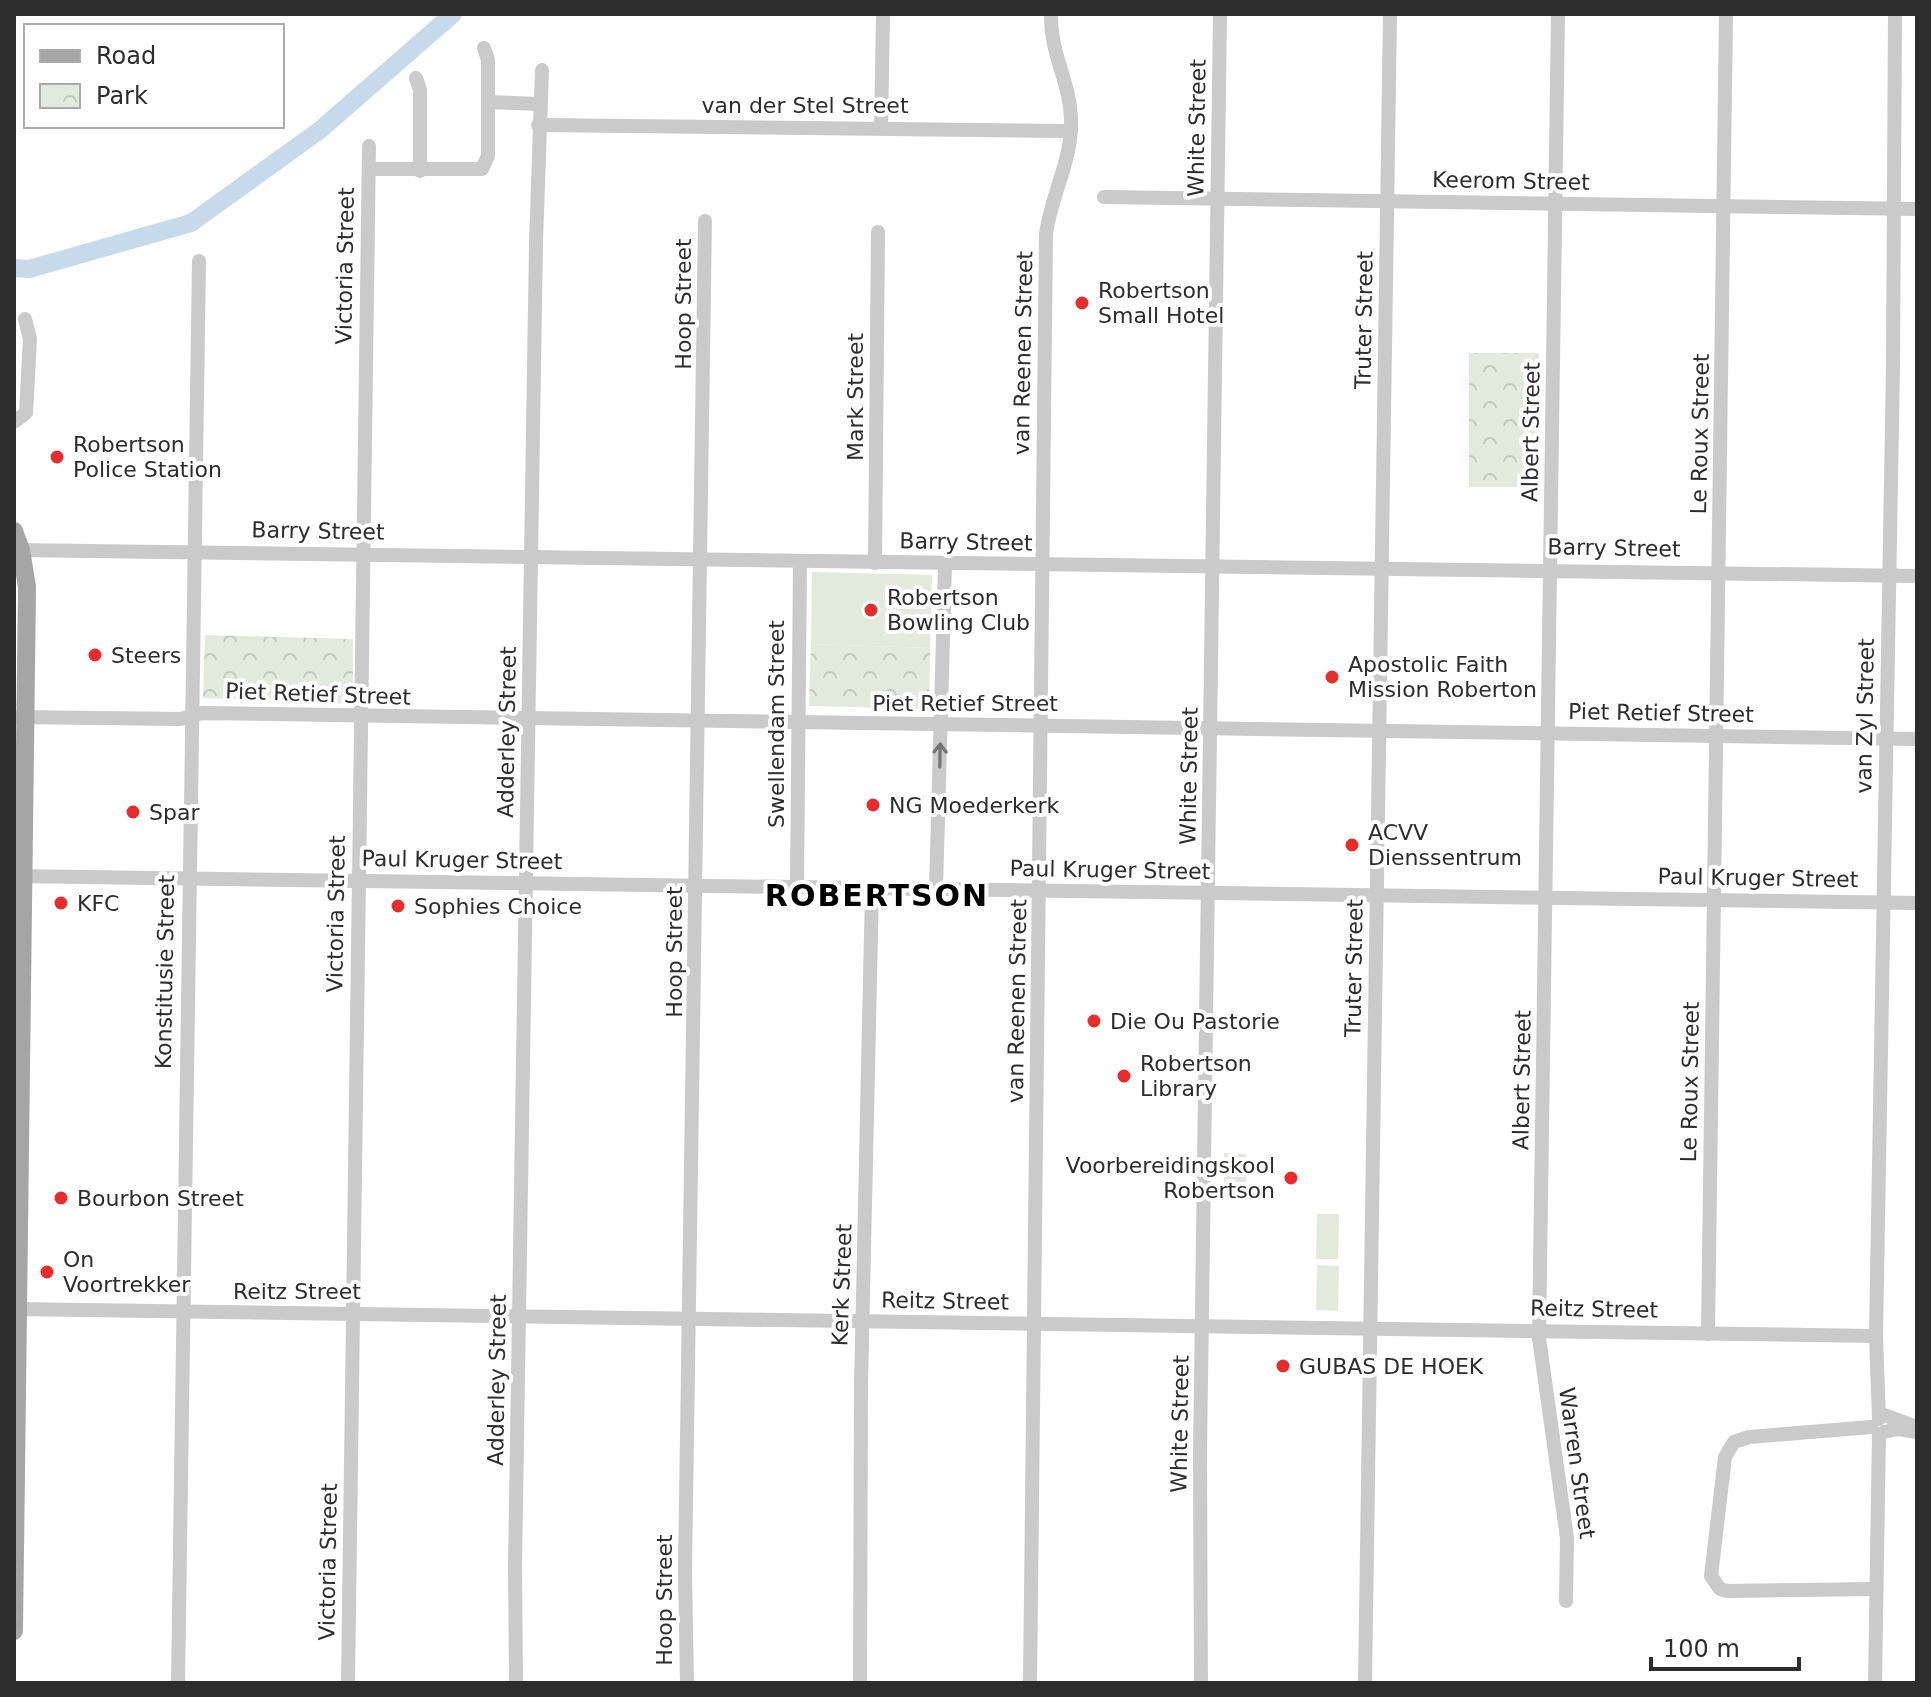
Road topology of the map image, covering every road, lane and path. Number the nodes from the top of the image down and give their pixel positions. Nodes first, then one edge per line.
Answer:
1 (883, 14) edge
2 (1051, 14) edge
3 (1220, 14) edge
4 (1390, 14) edge
5 (1558, 14) edge
6 (1726, 14) edge
7 (1895, 14) edge
8 (484, 48) dead end
9 (542, 70) dead end
10 (416, 78) dead end
11 (488, 102) junction
12 (539, 104) junction
13 (538, 125) junction
14 (881, 127) junction
15 (1071, 131) junction
16 (369, 146) dead end
17 (369, 169) junction
18 (420, 171) junction
19 (1104, 197) dead end
20 (1218, 200) junction
21 (1387, 201) junction
22 (1557, 204) junction
23 (1725, 207) junction
24 (1893, 209) junction
25 (1917, 209) edge
26 (705, 221) dead end
27 (878, 232) dead end
28 (199, 261) dead end
29 (25, 319) dead end
30 (14, 422) edge
31 (14, 531) edge
32 (18, 550) edge
33 (193, 551) junction
34 (363, 554) junction
35 (533, 557) junction
36 (702, 559) junction
37 (800, 561) junction
38 (875, 563) junction
39 (945, 565) junction
40 (1043, 565) junction
41 (1381, 566) junction
42 (1213, 567) junction
43 (1551, 569) junction
44 (1720, 572) junction
45 (1889, 575) junction
46 (1917, 576) edge
47 (193, 716) junction
48 (20, 717) edge
49 (361, 718) junction
50 (529, 720) junction
51 (699, 722) junction
52 (797, 723) junction
53 (942, 726) junction
54 (1042, 727) junction
55 (1211, 730) junction
56 (1379, 733) junction
57 (1549, 734) junction
58 (1717, 737) junction
59 (1887, 738) junction
60 (1917, 739) edge
61 (20, 876) edge
62 (189, 879) junction
63 (358, 881) junction
64 (528, 882) junction
65 (697, 885) junction
66 (797, 887) junction
67 (872, 889) junction
68 (936, 889) junction
69 (1040, 891) junction
70 (1208, 893) junction
71 (1377, 895) junction
72 (1547, 898) junction
73 (1714, 899) junction
74 (1885, 902) junction
75 (1917, 903) edge
76 (16, 1309) edge
77 (182, 1313) junction
78 (352, 1313) junction
79 (521, 1317) junction
80 (690, 1321) junction
81 (863, 1322) junction
82 (1034, 1324) junction
83 (1203, 1327) junction
84 (1371, 1328) junction
85 (1540, 1330) junction
86 (1708, 1334) junction
87 (1876, 1336) junction
88 (16, 1406) edge
89 (1878, 1425) junction
90 (1917, 1429) edge
91 (16, 1472) edge
92 (1876, 1589) junction
93 (1566, 1601) dead end
94 (14, 1631) edge
95 (178, 1683) edge
96 (348, 1683) edge
97 (516, 1683) edge
98 (687, 1683) edge
99 (860, 1683) edge
100 (1030, 1683) edge
101 (1201, 1683) edge
102 (1365, 1683) edge
103 (1875, 1683) edge

1 - 14 street
2 - 15 street, van Reenen Street
3 - 20 street, White Street
4 - 21 street, Truter Street
5 - 22 street, Albert Street
6 - 23 street, Le Roux Street
7 - 24 street, van Zyl Street
8 - 11 street
9 - 12 street, Adderley Street
10 - 18 street
11 - 12 street
11 - 18 street
12 - 13 street, Adderley Street
13 - 14 street, van der Stel Street
13 - 35 street, Adderley Street
14 - 15 street, van der Stel Street
15 - 40 street, van Reenen Street
16 - 17 street, Victoria Street
17 - 18 street
17 - 34 street, Victoria Street
19 - 20 street, Keerom Street
20 - 21 street, Keerom Street
20 - 42 street, White Street
21 - 22 street, Keerom Street
21 - 41 street, Truter Street
22 - 23 street, Keerom Street
22 - 43 street, Albert Street
23 - 24 street, Keerom Street
23 - 44 street, Le Roux Street
24 - 25 street, Keerom Street
24 - 45 street, van Zyl Street
26 - 36 street, Hoop Street
27 - 38 street, Mark Street
28 - 33 street, Konstitusie Street
29 - 30 street
31 - 32 main road
32 - 33 street, Barry Street
32 - 48 main road
33 - 34 street, Barry Street
33 - 47 street, Konstitusie Street
34 - 35 street, Barry Street
34 - 49 street, Victoria Street
35 - 36 street, Barry Street
35 - 50 street, Adderley Street
36 - 37 street, Barry Street
36 - 51 street, Hoop Street
37 - 38 street, Barry Street
37 - 52 street, Swellendam Street
38 - 39 street, Barry Street
39 - 40 street, Barry Street
39 - 53 street
40 - 42 street, Barry Street
40 - 54 street, van Reenen Street
41 - 42 street, Barry Street
41 - 43 street, Barry Street
41 - 56 street, Truter Street
42 - 55 street, White Street
43 - 44 street, Barry Street
43 - 57 street, Albert Street
44 - 45 street, Barry Street
44 - 58 street, Le Roux Street
45 - 46 street, Barry Street
45 - 59 street, van Zyl Street
47 - 48 street, Piet Retief Street
47 - 49 street, Piet Retief Street
47 - 62 street, Konstitusie Street
48 - 61 main road
49 - 50 street, Piet Retief Street
49 - 63 street, Victoria Street
50 - 51 street, Piet Retief Street
50 - 64 street, Adderley Street
51 - 52 street, Piet Retief Street
51 - 65 street, Hoop Street
52 - 53 street, Piet Retief Street
52 - 66 street, Swellendam Street
53 - 54 street, Piet Retief Street
68 -> 53 street
54 - 55 street, Piet Retief Street
54 - 69 street, van Reenen Street
55 - 56 street, Piet Retief Street
55 - 70 street, White Street
56 - 57 street, Piet Retief Street
56 - 71 street, Truter Street
57 - 58 street, Piet Retief Street
57 - 72 street, Albert Street
58 - 59 street, Piet Retief Street
58 - 73 street, Le Roux Street
59 - 60 street, Piet Retief Street
59 - 74 street, van Zyl Street
61 - 62 street, Paul Kruger Street
61 - 76 main road
62 - 63 street, Paul Kruger Street
62 - 77 street, Konstitusie Street
63 - 64 street, Paul Kruger Street
63 - 78 street, Victoria Street
64 - 65 street, Paul Kruger Street
64 - 79 street, Adderley Street
65 - 66 street, Paul Kruger Street
65 - 80 street, Hoop Street
66 - 67 street, Paul Kruger Street
67 - 68 street, Paul Kruger Street
67 - 81 street, Kerk Street
68 - 69 street, Paul Kruger Street
69 - 70 street, Paul Kruger Street
69 - 82 street, van Reenen Street
70 - 71 street, Paul Kruger Street
70 - 83 street, White Street
71 - 72 street, Paul Kruger Street
71 - 84 street, Truter Street
72 - 73 street, Paul Kruger Street
72 - 85 street, Albert Street
73 - 74 street, Paul Kruger Street
73 - 86 street, Le Roux Street
74 - 75 street, Paul Kruger Street
74 - 87 street, van Zyl Street
76 - 77 street, Reitz Street
76 - 88 main road
77 - 78 street, Reitz Street
77 - 95 street, Konstitusie Street
78 - 79 street, Reitz Street
78 - 96 street, Victoria Street
79 - 80 street, Reitz Street
79 - 97 street, Adderley Street
80 - 81 street, Reitz Street
80 - 98 street, Hoop Street
81 - 82 street, Reitz Street
81 - 99 street, Kerk Street
82 - 83 street, Reitz Street
82 - 100 street, van Reenen Street
83 - 84 street, Reitz Street
83 - 101 street, White Street
84 - 85 street, Reitz Street
84 - 102 street, Truter Street
85 - 86 street, Reitz Street
85 - 93 street, Warren Street
86 - 87 street, Reitz Street
87 - 89 street, van Zyl Street
88 - 91 main road
89 - 90 street
89 - 92 street, van Zyl Street
89 - 92 street
91 - 94 main road
92 - 103 street, van Zyl Street

